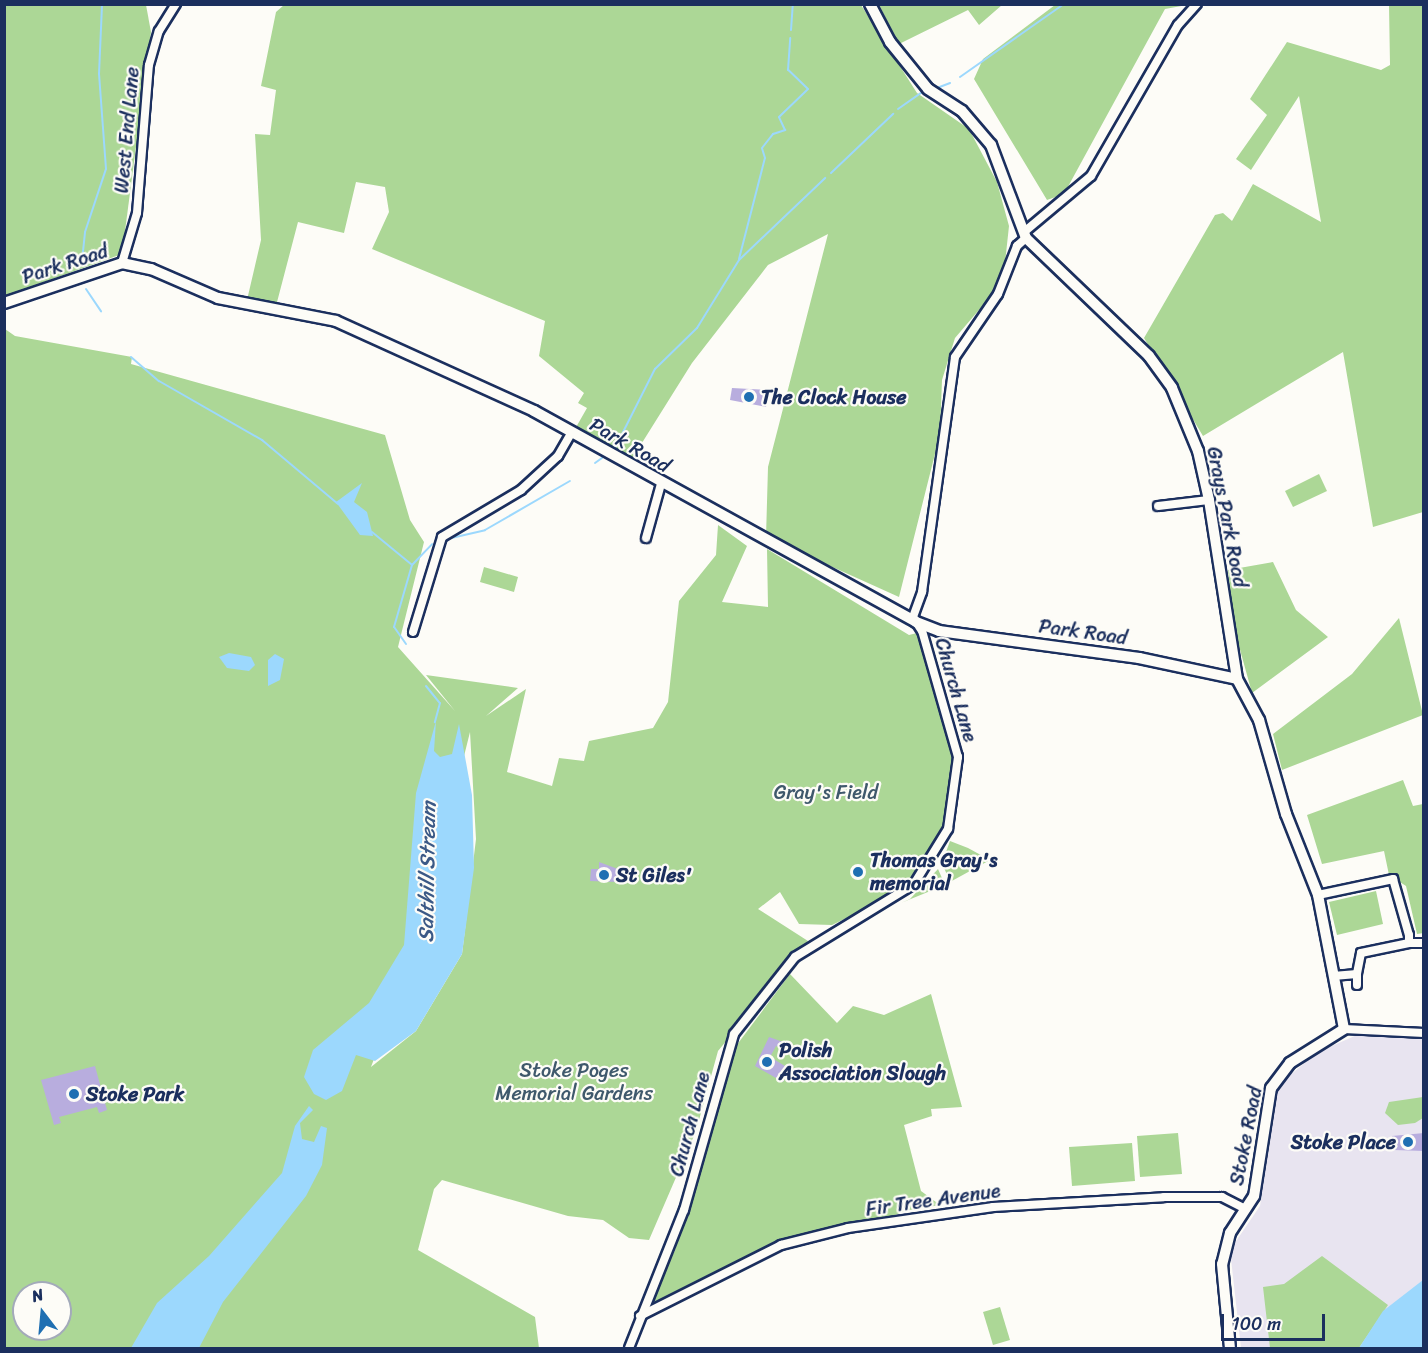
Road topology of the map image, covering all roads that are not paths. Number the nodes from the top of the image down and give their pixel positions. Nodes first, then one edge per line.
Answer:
1 (176, 4) edge
2 (870, 4) edge
3 (1197, 4) edge
4 (1025, 235) junction
5 (122, 263) junction
6 (4, 303) edge
7 (572, 432) junction
8 (661, 484) junction
9 (1209, 500) junction
10 (1158, 506) dead end
11 (646, 538) dead end
12 (916, 622) junction
13 (413, 633) dead end
14 (1238, 679) junction
15 (1318, 895) junction
16 (1410, 943) junction
17 (1424, 944) edge
18 (1357, 974) junction
19 (1336, 976) junction
20 (1357, 985) dead end
21 (1344, 1029) junction
22 (1424, 1033) edge
23 (1246, 1209) junction
24 (640, 1316) junction
25 (628, 1348) edge
26 (1230, 1348) edge

1 - 5 street, West End Lane
2 - 4 main road, Grays Park Road
3 - 4 street, Church Lane
4 - 9 main road, Grays Park Road
4 - 12 street, Church Lane
5 - 6 main road, Park Road
5 - 7 main road, Park Road
7 - 8 main road, Park Road
7 - 13 street
8 - 11 street
8 - 12 main road, Park Road
9 - 10 street
9 - 14 main road, Grays Park Road
12 - 14 main road, Park Road
12 - 24 street, Church Lane
14 - 15 main road, Grays Park Road
15 - 16 street
15 - 19 main road, Grays Park Road
16 - 17 street
16 - 18 street
18 - 19 street
18 - 20 street
19 - 21 main road, Grays Park Road
21 - 22 street
21 - 23 main road, Stoke Road
23 - 24 street, Fir Tree Avenue
23 - 26 main road, Stoke Road
24 - 25 street, Church Lane

